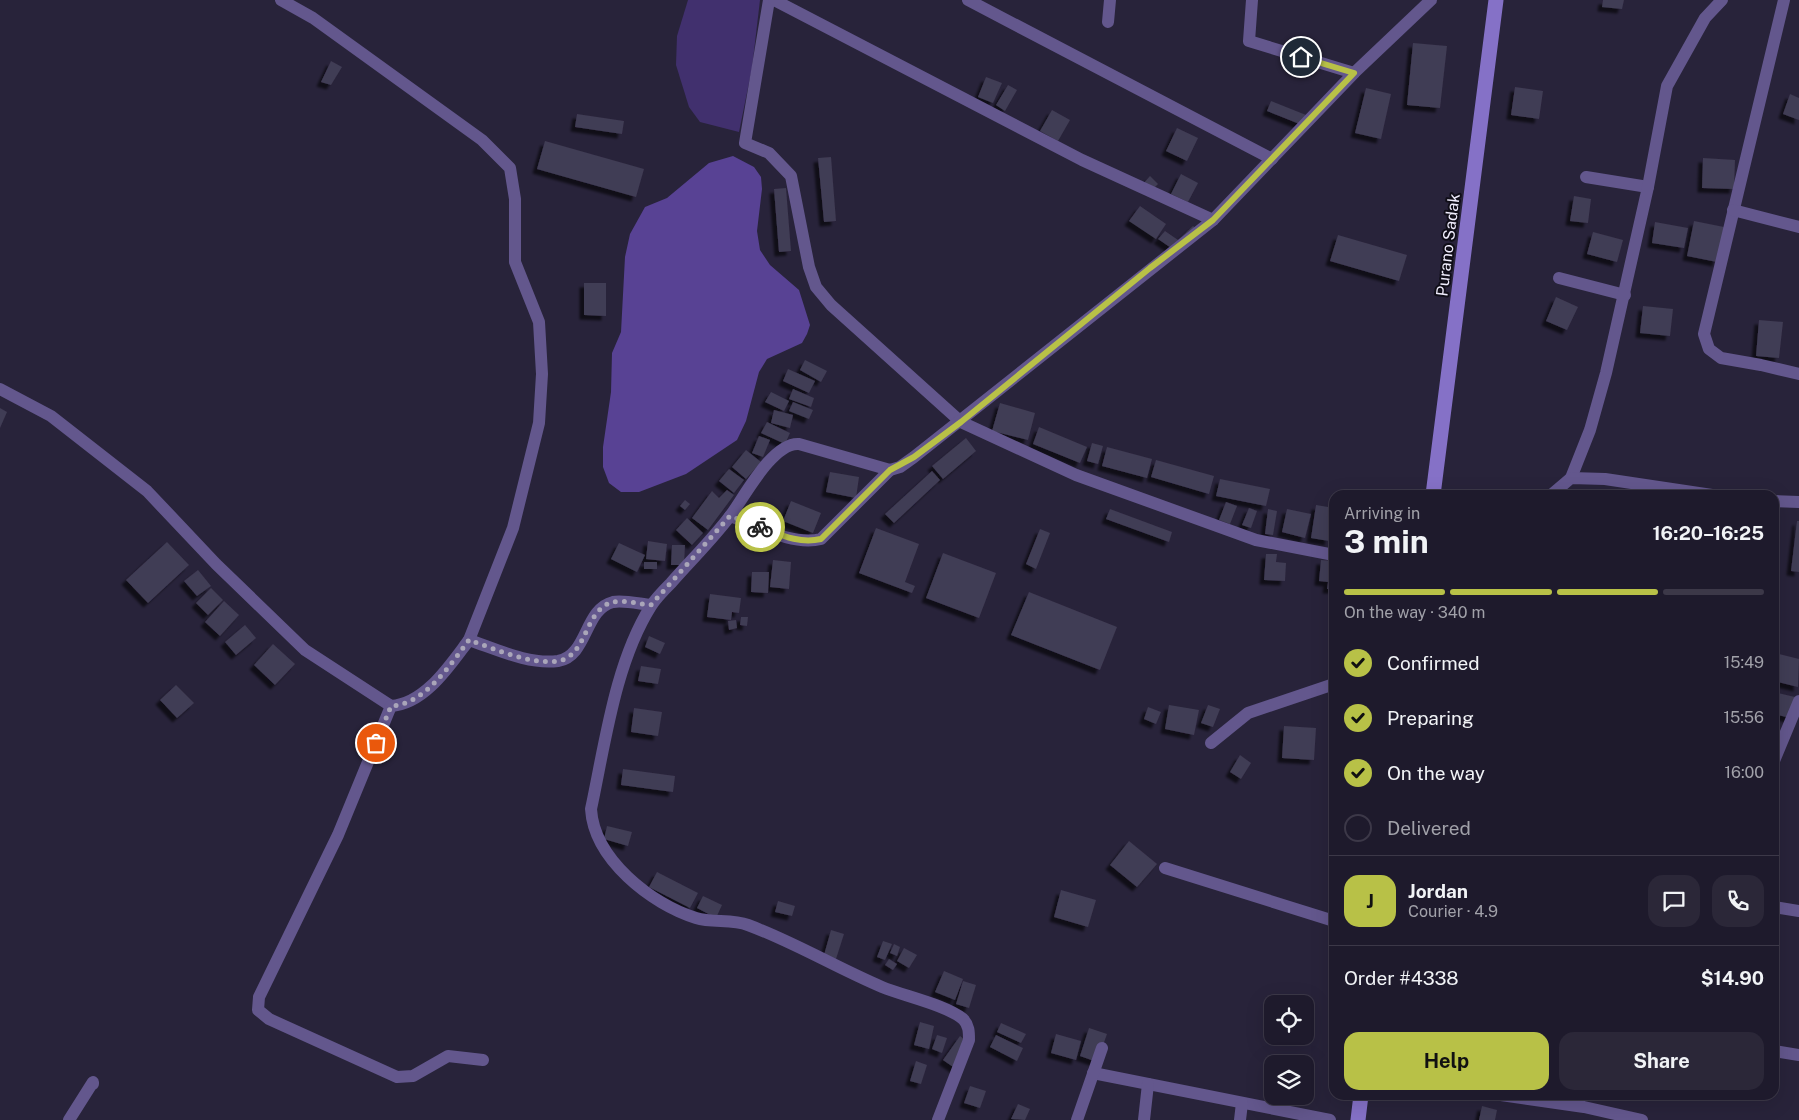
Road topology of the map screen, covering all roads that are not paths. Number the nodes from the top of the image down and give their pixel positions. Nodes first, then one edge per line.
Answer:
1 (281, 0) edge
2 (769, 0) edge
3 (774, 0) edge
4 (968, 0) edge
5 (1110, 0) edge
6 (1252, 0) edge
7 (1431, 0) edge
8 (1496, 0) edge
9 (1722, 0) edge
10 (1784, 0) edge
11 (1108, 22) dead end
12 (1354, 73) junction
13 (1272, 159) junction
14 (1586, 177) dead end
15 (1648, 187) junction
16 (1732, 210) junction
17 (1213, 220) junction
18 (1799, 227) edge
19 (1559, 278) dead end
20 (1625, 295) junction
21 (1799, 374) edge
22 (0, 389) edge
23 (961, 422) junction
24 (890, 470) junction
25 (1571, 478) junction
26 (1434, 490) edge
27 (1557, 490) edge
28 (1679, 490) edge
29 (1779, 500) edge
30 (1799, 502) edge
31 (730, 516) junction
32 (1329, 554) edge
33 (651, 605) junction
34 (469, 640) junction
35 (1329, 686) edge
36 (1799, 701) edge
37 (391, 706) junction
38 (1211, 743) dead end
39 (1779, 749) edge
40 (1165, 868) dead end
41 (1779, 908) edge
42 (1799, 911) edge
43 (1329, 919) edge
44 (1102, 1048) dead end
45 (1779, 1052) edge
46 (1799, 1056) edge
47 (484, 1060) dead end
48 (1093, 1073) junction
49 (92, 1084) dead end
50 (1148, 1084) junction
51 (1360, 1100) edge
52 (1536, 1100) edge
53 (1242, 1103) junction
54 (70, 1120) edge
55 (938, 1120) edge
56 (1077, 1120) edge
57 (1144, 1120) edge
58 (1240, 1120) edge
59 (1330, 1120) edge
60 (1358, 1120) edge
61 (1642, 1120) edge

1 - 34 street
2 - 23 street
3 - 17 street
4 - 13 street
5 - 11 street
6 - 12 street
7 - 12 street
8 - 26 main road, Purano Sadak
9 - 15 street
10 - 16 street
12 - 13 street
13 - 17 street
14 - 15 street
15 - 20 street
16 - 18 street
16 - 21 street
17 - 23 street
19 - 20 street
20 - 25 street
22 - 37 street
23 - 24 street
23 - 32 street
24 - 31 street
24 - 31 street
25 - 27 street
25 - 28 street
29 - 30 street
31 - 33 street
33 - 34 street
33 - 55 street
34 - 37 street
35 - 38 street
36 - 39 street
37 - 47 street
40 - 43 street
41 - 42 street
44 - 48 street
45 - 46 street
48 - 50 street
48 - 56 street
49 - 54 street
50 - 53 street
50 - 57 street
51 - 60 main road
52 - 61 street
53 - 58 street
53 - 59 street

